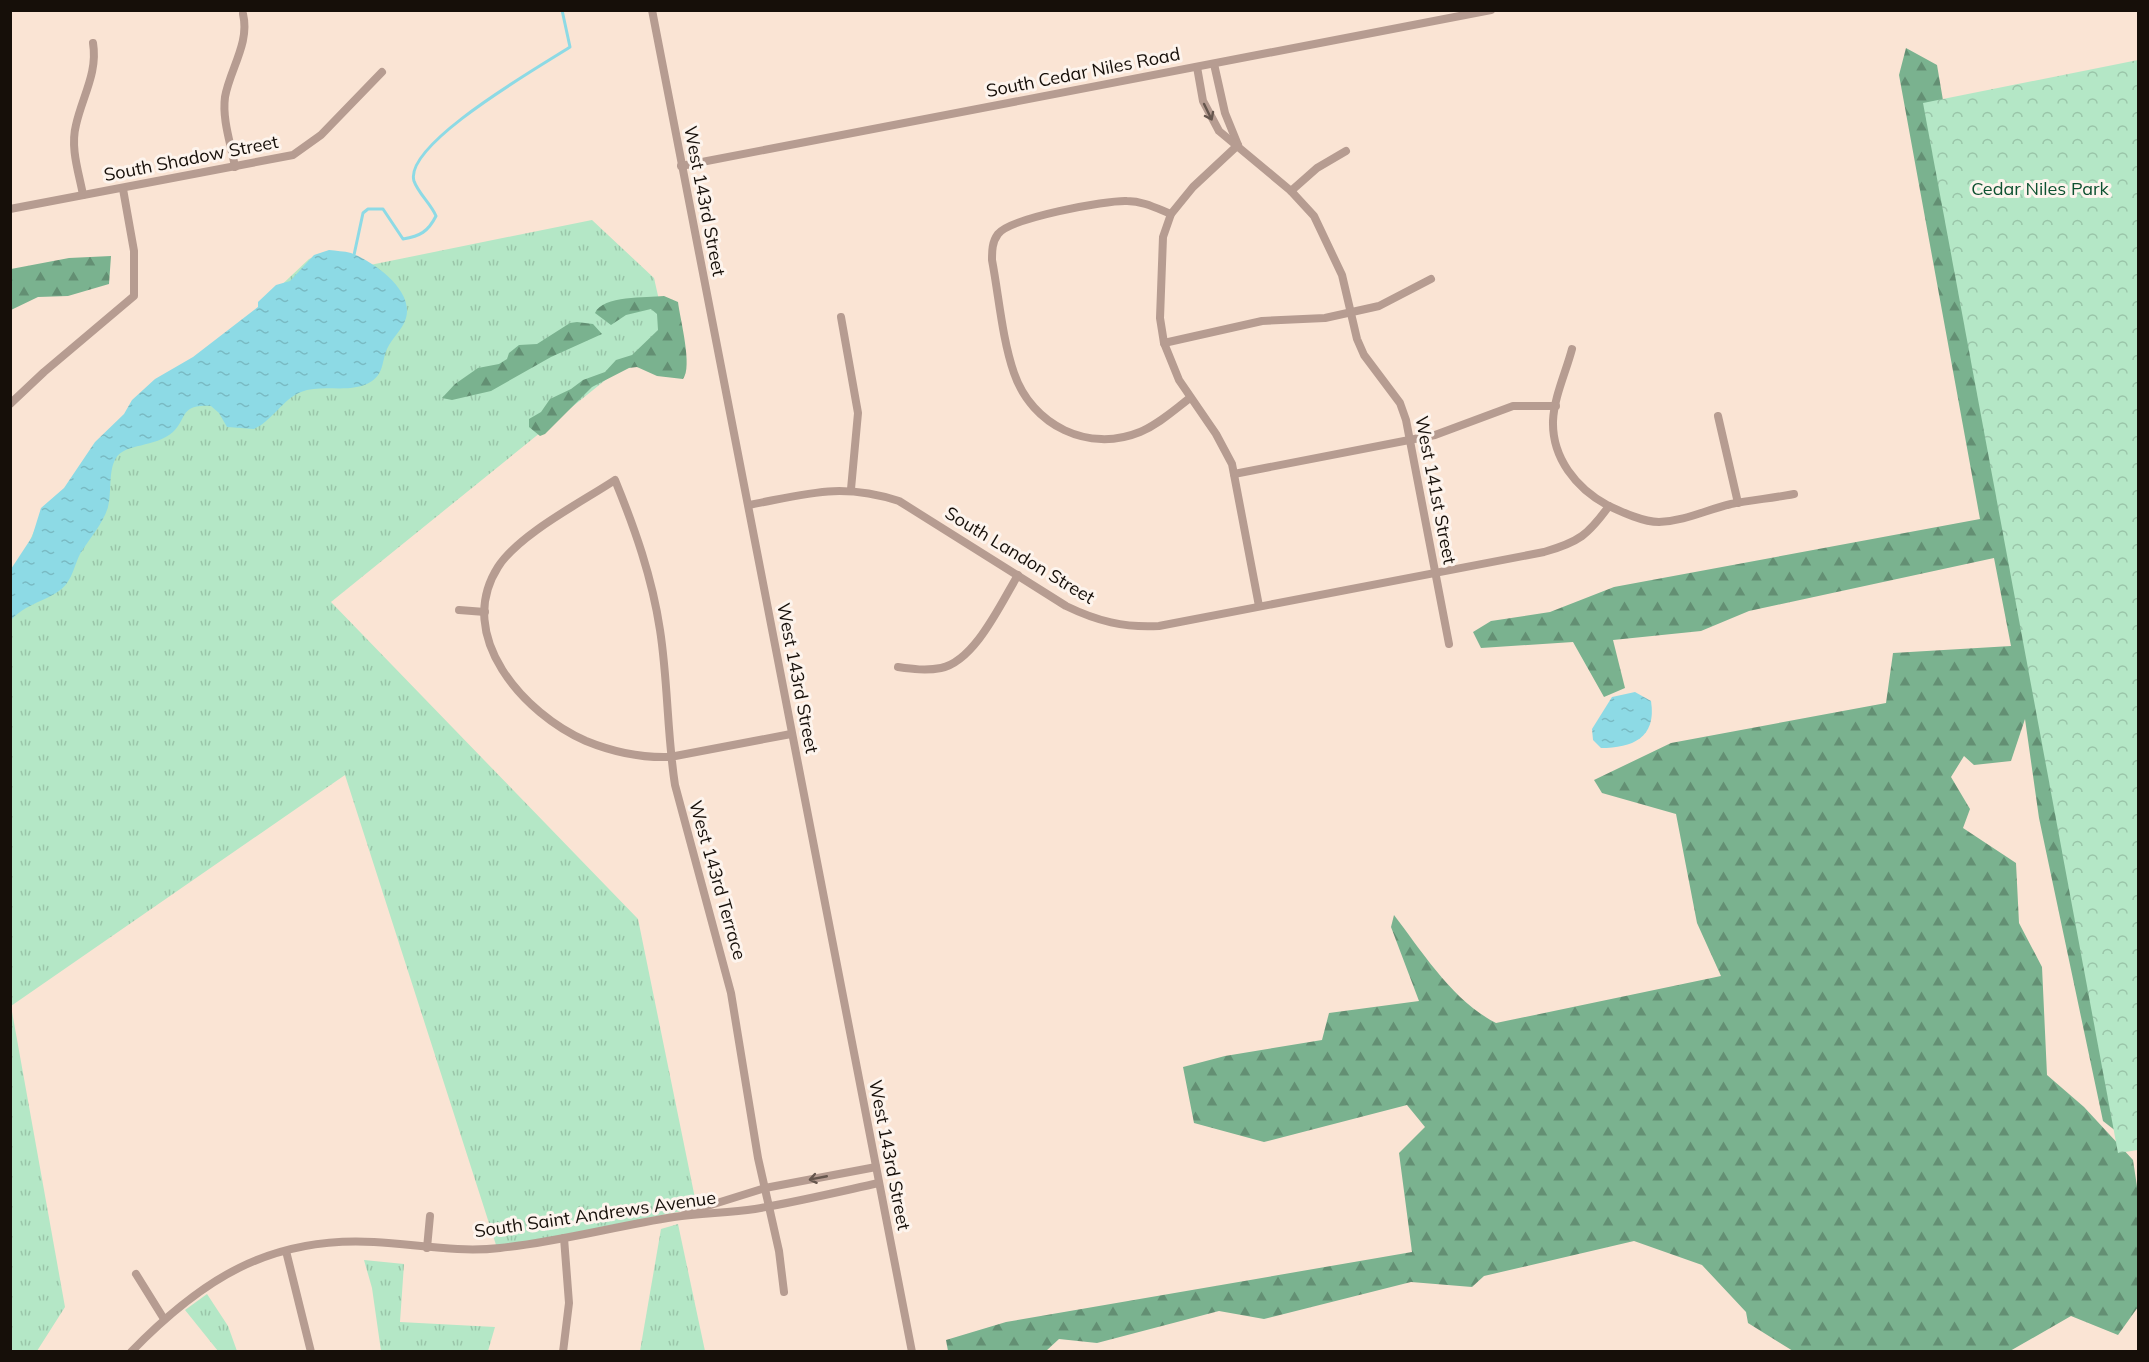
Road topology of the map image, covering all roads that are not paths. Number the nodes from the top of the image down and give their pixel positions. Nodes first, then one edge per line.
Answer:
1 (651, 10) edge
2 (1491, 10) edge
3 (243, 14) dead end
4 (93, 43) dead end
5 (1214, 64) junction
6 (1197, 68) junction
7 (382, 72) dead end
8 (1238, 145) junction
9 (1346, 151) dead end
10 (681, 166) junction
11 (235, 167) junction
12 (123, 189) junction
13 (1291, 191) junction
14 (83, 195) junction
15 (10, 209) edge
16 (1171, 214) junction
17 (1431, 279) dead end
18 (1349, 313) junction
19 (841, 316) dead end
20 (1164, 343) junction
21 (1572, 350) dead end
22 (1190, 398) junction
23 (10, 404) edge
24 (1556, 406) junction
25 (1718, 416) dead end
26 (1410, 441) junction
27 (1234, 474) junction
28 (851, 489) junction
29 (1794, 494) dead end
30 (1738, 503) junction
31 (749, 505) junction
32 (1609, 506) junction
33 (1436, 573) junction
34 (1018, 575) junction
35 (1260, 606) junction
36 (459, 610) dead end
37 (485, 612) junction
38 (1449, 644) dead end
39 (898, 667) dead end
40 (791, 734) junction
41 (670, 757) junction
42 (876, 1167) junction
43 (879, 1183) junction
44 (765, 1188) junction
45 (770, 1206) junction
46 (430, 1216) dead end
47 (676, 1217) junction
48 (564, 1238) junction
49 (427, 1248) junction
50 (286, 1251) junction
51 (136, 1274) dead end
52 (784, 1292) dead end
53 (164, 1319) junction
54 (131, 1352) edge
55 (311, 1352) edge
56 (563, 1352) edge
57 (912, 1352) edge

1 - 10 street, West 143rd Street
2 - 5 street, South Cedar Niles Road
3 - 11 street
4 - 14 street
5 - 6 street, South Cedar Niles Road
5 - 8 street, West 141st Street
6 -> 8 street, West 141st Street
6 - 10 street, South Cedar Niles Road
7 - 11 street, South Shadow Street
8 - 13 street, West 141st Street
8 - 16 street
9 - 13 street
10 - 31 street, West 143rd Street
11 - 12 street, South Shadow Street
12 - 14 street, South Shadow Street
12 - 23 street
13 - 18 street, West 141st Street
14 - 15 street, South Shadow Street
16 - 20 street
16 - 22 street
17 - 18 street
18 - 20 street
18 - 26 street, West 141st Street
19 - 28 street
20 - 22 street
21 - 24 street
22 - 27 street
24 - 26 street
24 - 32 street
25 - 30 street
26 - 27 street
26 - 33 street, West 141st Street
27 - 35 street
28 - 31 street, South Landon Street
28 - 34 street, South Landon Street
29 - 30 street
30 - 32 street
31 - 40 street, West 143rd Street
32 - 33 street, South Landon Street
33 - 35 street, South Landon Street
33 - 38 street, West 141st Street
34 - 35 street, South Landon Street
34 - 39 street
36 - 37 street
37 - 41 street
37 - 41 street, West 143rd Terrace
40 - 41 street
40 - 42 street, West 143rd Street
41 - 44 street, West 143rd Terrace
42 - 43 street, West 143rd Street
42 -> 44 street
43 - 45 street, South Saint Andrews Avenue
43 - 57 street, West 143rd Street
44 - 45 street, West 143rd Terrace
44 - 47 street
45 - 47 street, South Saint Andrews Avenue
45 - 52 street, West 143rd Terrace
46 - 49 street
47 - 48 street, South Saint Andrews Avenue
48 - 49 street, South Saint Andrews Avenue
48 - 56 street
49 - 50 street, South Saint Andrews Avenue
50 - 53 street, South Saint Andrews Avenue
50 - 55 street
51 - 53 street
53 - 54 street, South Saint Andrews Avenue

